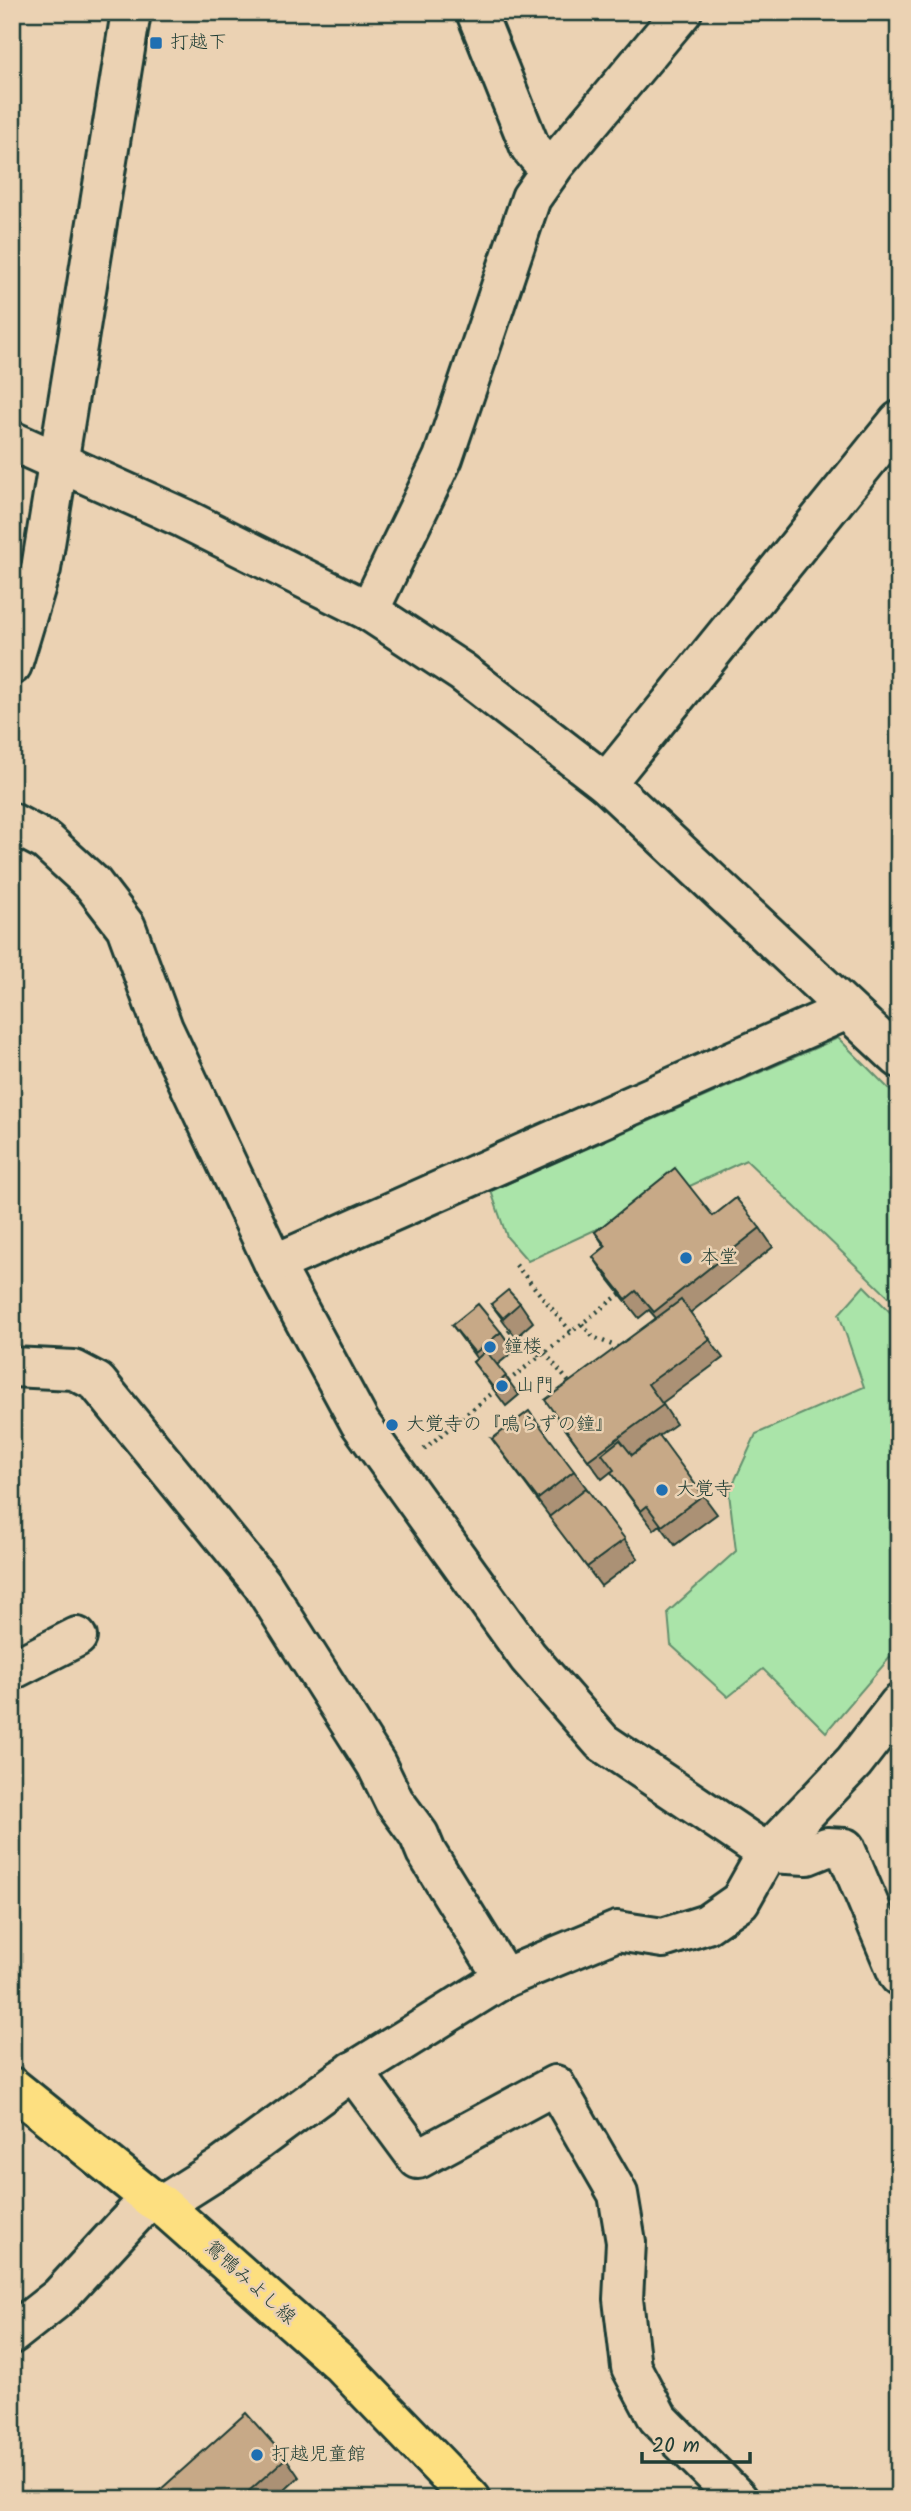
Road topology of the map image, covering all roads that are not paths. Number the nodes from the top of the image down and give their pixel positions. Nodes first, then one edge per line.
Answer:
1 (131, 12) edge
2 (476, 12) edge
3 (682, 12) edge
4 (550, 171) junction
5 (899, 421) edge
6 (12, 441) edge
7 (59, 462) junction
8 (369, 611) junction
9 (12, 665) edge
10 (606, 783) junction
11 (12, 823) edge
12 (846, 1010) junction
13 (899, 1058) edge
14 (274, 1264) junction
15 (12, 1367) edge
16 (77, 1637) dead end
17 (12, 1671) edge
18 (899, 1704) edge
19 (767, 1853) junction
20 (899, 1976) edge
21 (504, 1978) junction
22 (353, 2071) junction
23 (12, 2087) edge
24 (156, 2202) junction
25 (12, 2334) edge
26 (471, 2499) edge
27 (738, 2499) edge

1 - 7 street
2 - 4 street
3 - 4 street
4 - 8 street
5 - 10 street
6 - 7 street
7 - 8 street
7 - 9 street
8 - 10 street
10 - 12 street
11 - 14 street
12 - 13 street
12 - 14 street
14 - 19 street
15 - 21 street
16 - 17 street
18 - 19 street
19 - 20 street
19 - 21 street
21 - 22 street
22 - 24 street
22 - 27 street
23 - 24 main road, 鴛鴨みよし線
24 - 25 street
24 - 26 main road, 鴛鴨みよし線

